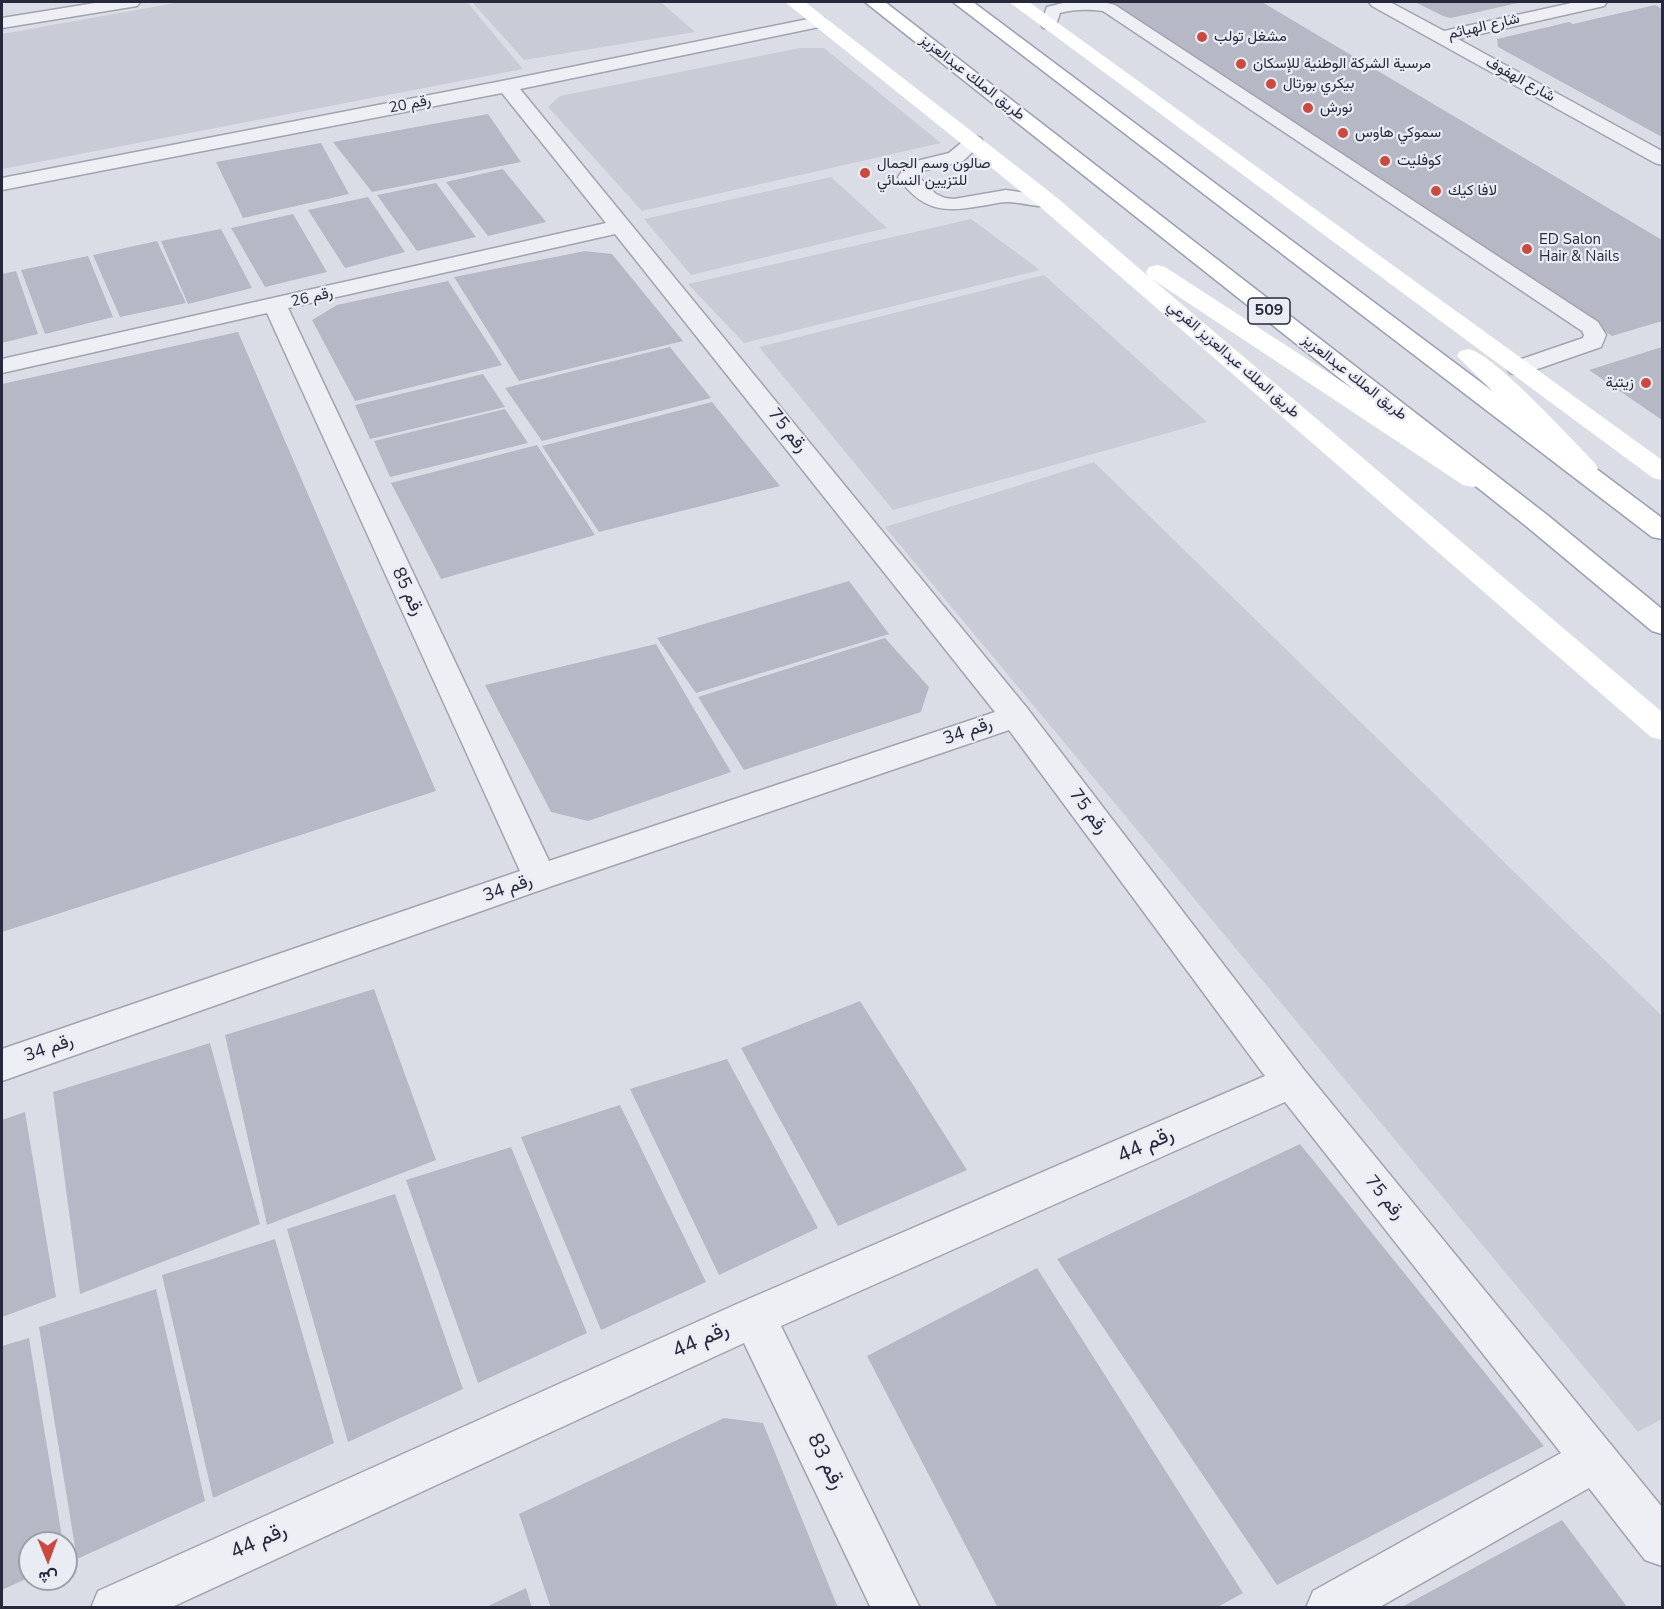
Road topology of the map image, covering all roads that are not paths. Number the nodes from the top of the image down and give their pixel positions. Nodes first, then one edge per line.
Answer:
1 (131, 2) edge
2 (794, 2) edge
3 (874, 2) edge
4 (962, 2) edge
5 (1018, 2) edge
6 (1378, 2) edge
7 (1598, 2) edge
8 (818, 22) junction
9 (2, 23) edge
10 (1049, 24) junction
11 (1441, 36) junction
12 (507, 86) junction
13 (974, 142) junction
14 (1662, 159) edge
15 (1238, 162) junction
16 (2, 184) edge
17 (1047, 201) junction
18 (622, 226) junction
19 (275, 306) junction
20 (2, 366) edge
21 (1518, 368) junction
22 (1662, 472) edge
23 (1601, 485) junction
24 (1536, 520) junction
25 (1662, 531) edge
26 (1662, 624) edge
27 (1016, 716) junction
28 (1662, 729) edge
29 (540, 878) junction
30 (2, 1065) edge
31 (1291, 1083) junction
32 (754, 1317) junction
33 (1596, 1459) junction
34 (1662, 1543) edge
35 (116, 1608) edge
36 (896, 1608) edge
37 (1330, 1608) edge

1 - 9 street
2 - 8 main road, طريق الملك عبدالعزيز الفرعي
3 - 24 main road, طريق الملك عبدالعزيز / 509
4 - 23 main road
5 - 10 main road
6 - 11 street, شارع الهفوف
7 - 11 street, شارع الهياثم
8 - 12 street, رقم 20
8 - 13 main road, طريق الملك عبدالعزيز الفرعي
10 - 15 main road
10 - 21 lane
11 - 14 street, شارع الهفوف
12 - 16 street, رقم 20
12 - 18 street, رقم 75
13 - 17 main road, طريق الملك عبدالعزيز الفرعي
13 - 17 lane
15 - 21 main road
15 - 23 main road
17 - 24 main road
17 - 28 main road, طريق الملك عبدالعزيز الفرعي
18 - 19 street, رقم 26
18 - 27 street, رقم 75
19 - 20 street, رقم 26
19 - 29 street, رقم 85
21 - 22 main road
23 - 25 main road
24 - 26 main road, طريق الملك عبدالعزيز / 509
27 - 29 street, رقم 34
27 - 31 street, رقم 75
29 - 30 street, رقم 34
31 - 32 street, رقم 44
31 - 33 street, رقم 75
32 - 35 street, رقم 44
32 - 36 street, رقم 83
33 - 34 street, رقم 75
33 - 37 street

